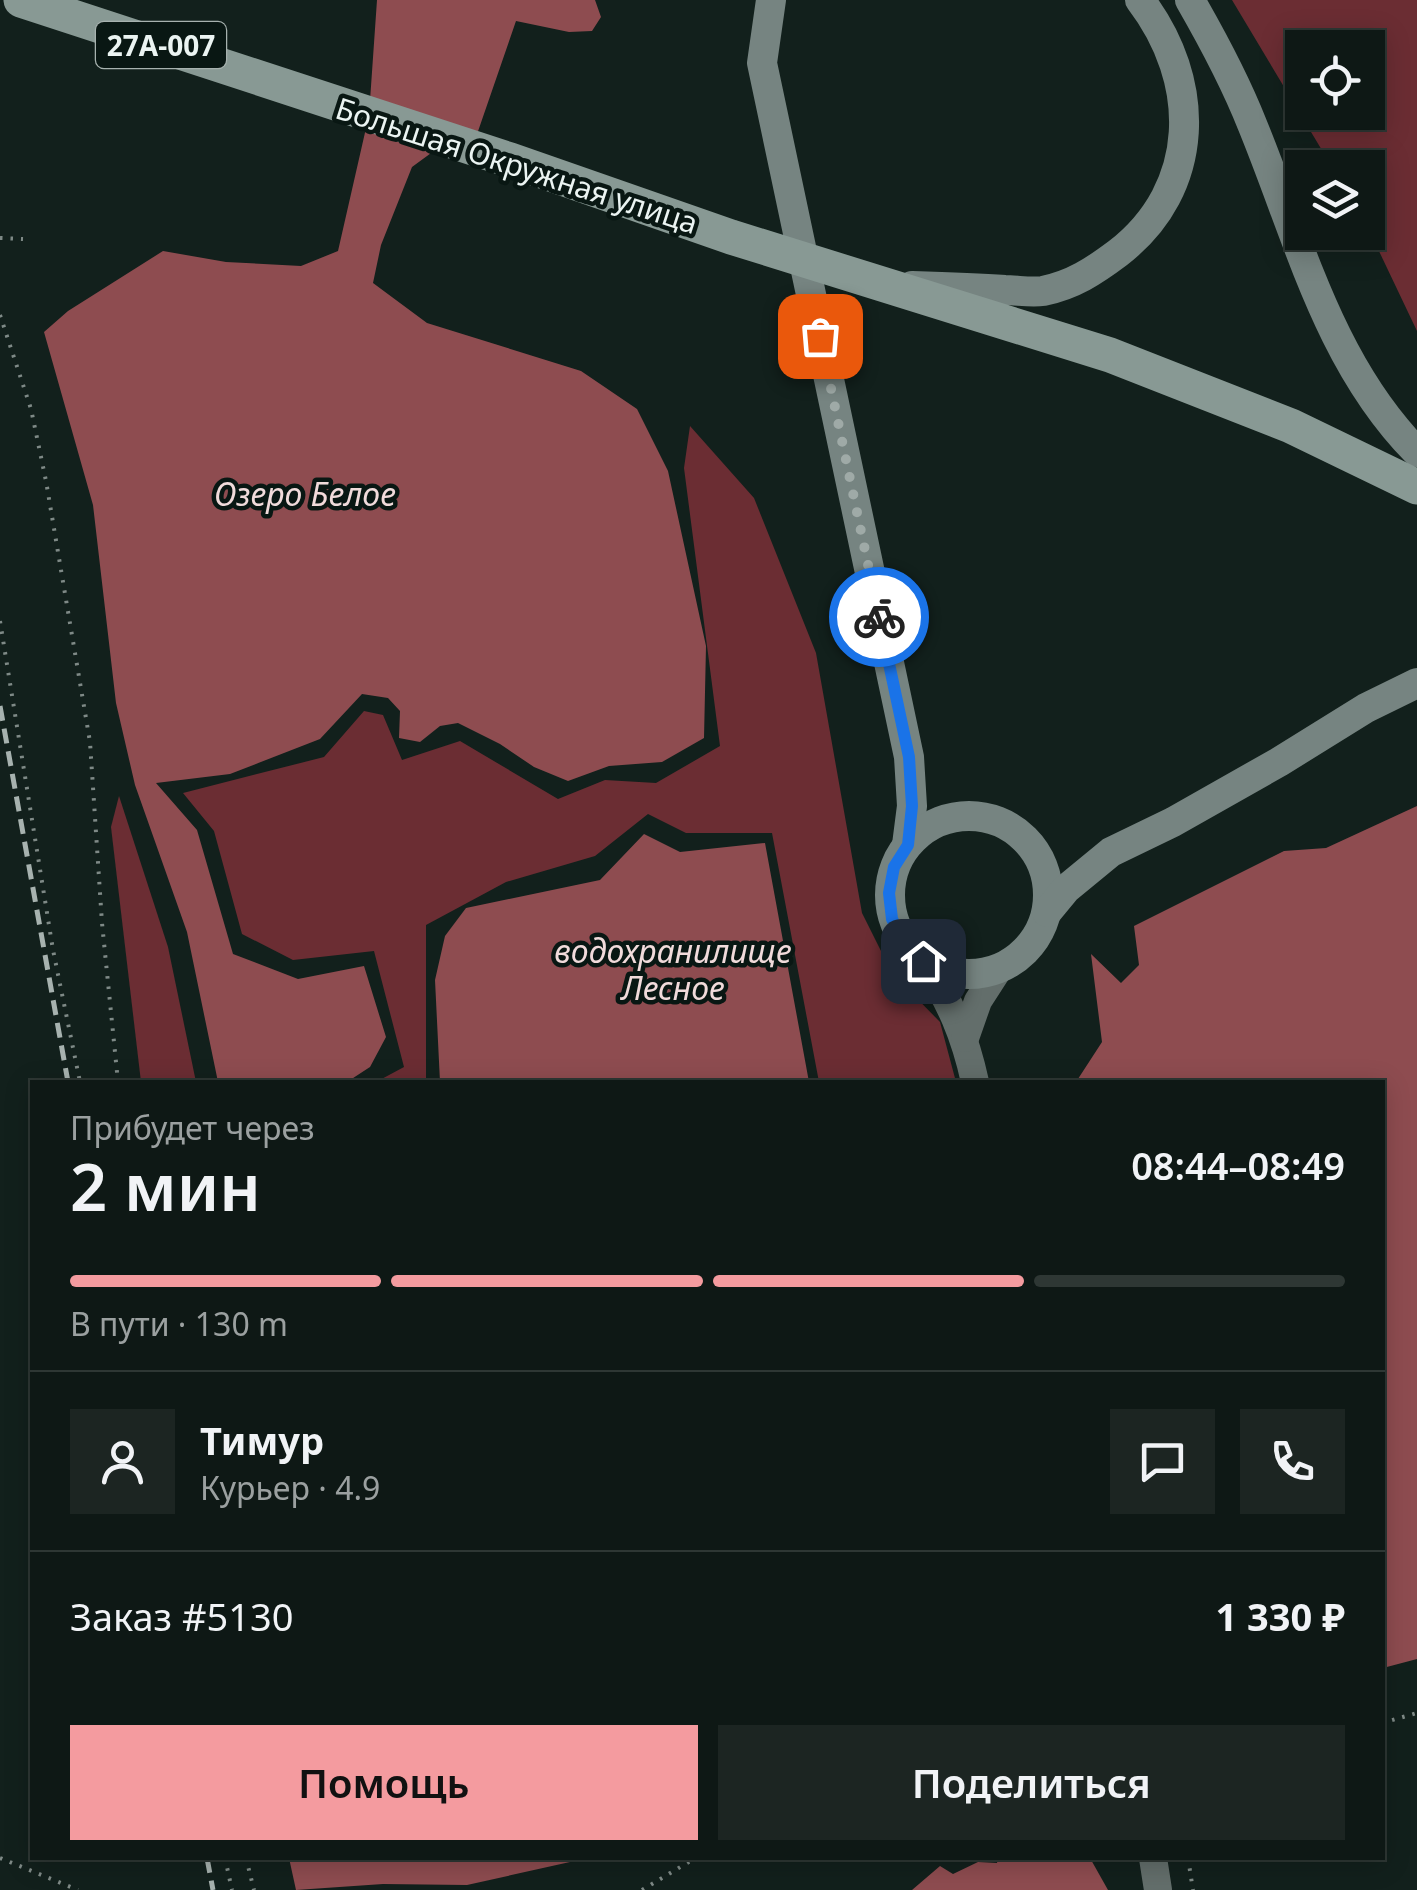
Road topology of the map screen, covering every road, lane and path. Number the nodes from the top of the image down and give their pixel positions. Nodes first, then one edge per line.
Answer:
1 (20, 0) edge
2 (772, 0) edge
3 (1140, 0) edge
4 (1190, 0) edge
5 (0, 238) edge
6 (23, 238) dead end
7 (892, 284) junction
8 (0, 314) edge
9 (1417, 452) edge
10 (1417, 487) edge
11 (0, 622) edge
12 (1417, 683) edge
13 (908, 845) junction
14 (1047, 912) junction
15 (923, 961) junction
16 (998, 970) junction
17 (966, 1038) junction
18 (80, 1080) edge
19 (118, 1080) edge
20 (975, 1080) edge
21 (1417, 1713) edge
22 (1385, 1722) edge
23 (0, 1858) edge
24 (226, 1860) edge
25 (246, 1860) edge
26 (692, 1860) edge
27 (1152, 1860) edge
28 (1188, 1860) edge
29 (78, 1890) edge
30 (232, 1890) edge
31 (254, 1890) edge
32 (642, 1890) edge
33 (1158, 1890) edge
34 (1193, 1890) edge

1 - 7 highway, Большая Окружная улица / 27А-007
2 - 13 main road
3 - 7 main road
4 - 9 main road
5 - 6 path
7 - 10 highway, Большая Окружная улица / 27А-007
8 - 19 path
11 - 18 path
12 - 14 main road
13 - 14 main road
13 - 15 main road
14 - 16 main road
15 - 16 main road
15 - 17 street
16 - 17 street
17 - 20 street
21 - 22 path
23 - 29 path
24 - 30 path
25 - 31 path
26 - 32 path
27 - 33 street
28 - 34 path

